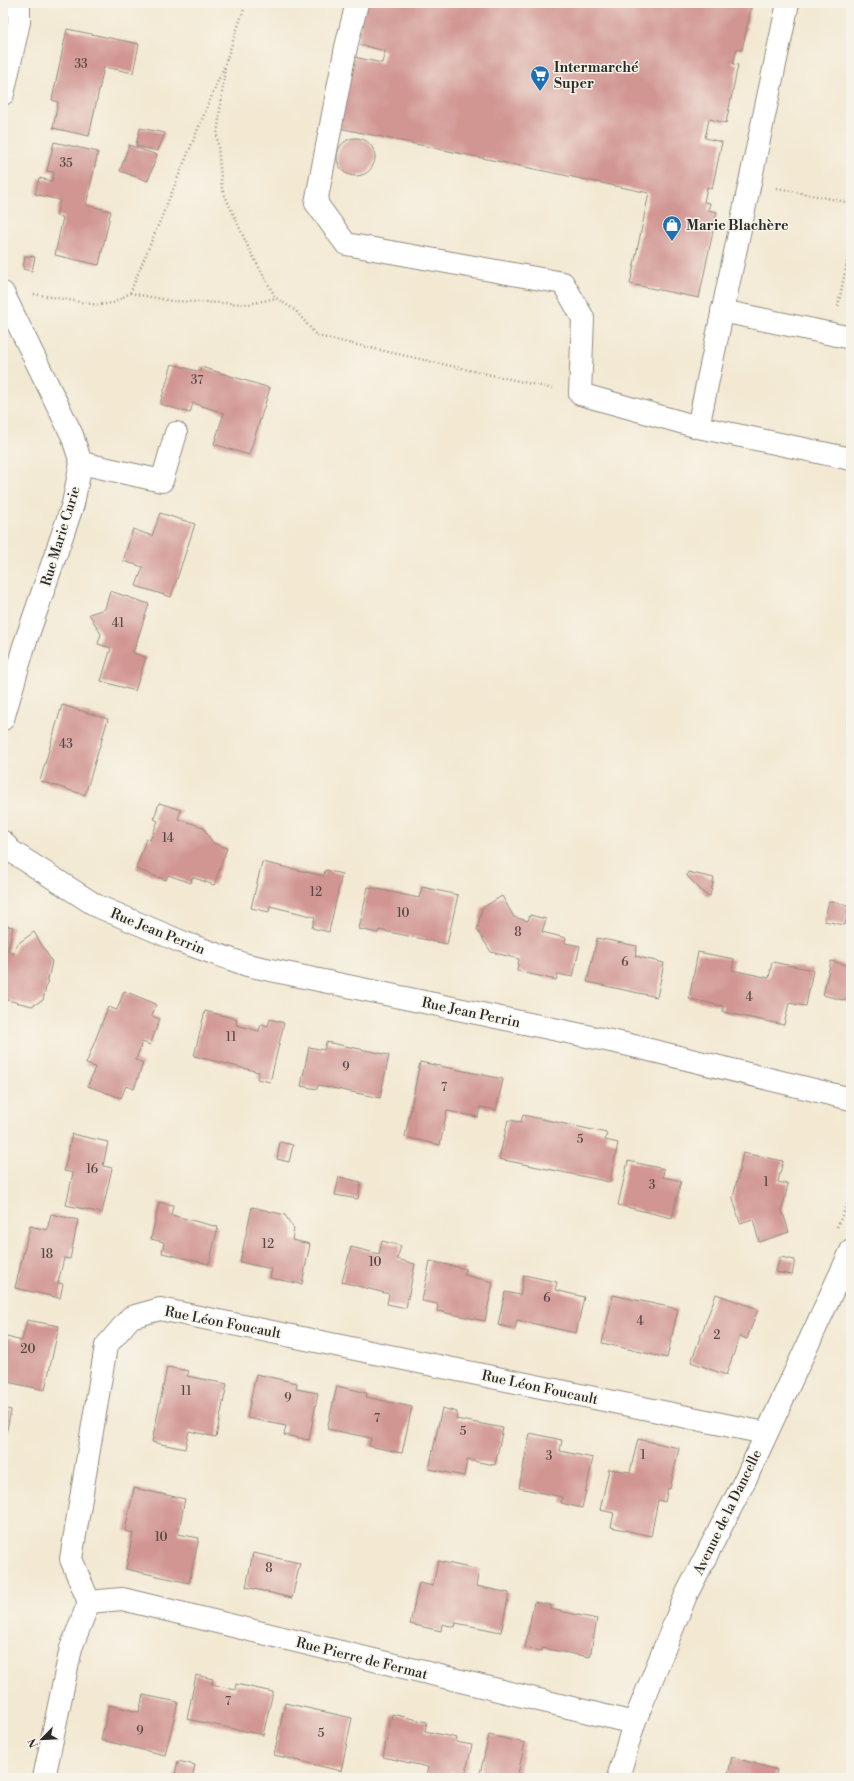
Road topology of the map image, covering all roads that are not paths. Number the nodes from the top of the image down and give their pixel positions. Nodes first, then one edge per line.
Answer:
1 (19, 3) edge
2 (357, 3) edge
3 (788, 3) edge
4 (3, 94) edge
5 (4, 296) edge
6 (722, 311) junction
7 (841, 336) edge
8 (698, 427) junction
9 (176, 432) dead end
10 (851, 459) edge
11 (81, 463) junction
12 (3, 719) edge
13 (3, 842) edge
14 (851, 1099) edge
15 (851, 1251) edge
16 (765, 1433) junction
17 (89, 1602) junction
18 (634, 1723) junction
19 (44, 1778) edge
20 (618, 1778) edge

1 - 4 street
2 - 8 street
3 - 6 street
5 - 11 street, Rue Marie Curie
6 - 7 street
6 - 8 street
8 - 10 street
9 - 11 street
11 - 12 street, Rue Marie Curie
13 - 14 street, Rue Jean Perrin
15 - 16 street, Avenue de la Dancelle
16 - 17 street, Rue Léon Foucault
16 - 18 street, Avenue de la Dancelle
17 - 18 street, Rue Pierre de Fermat
17 - 19 street
18 - 20 street, Avenue de la Dancelle

